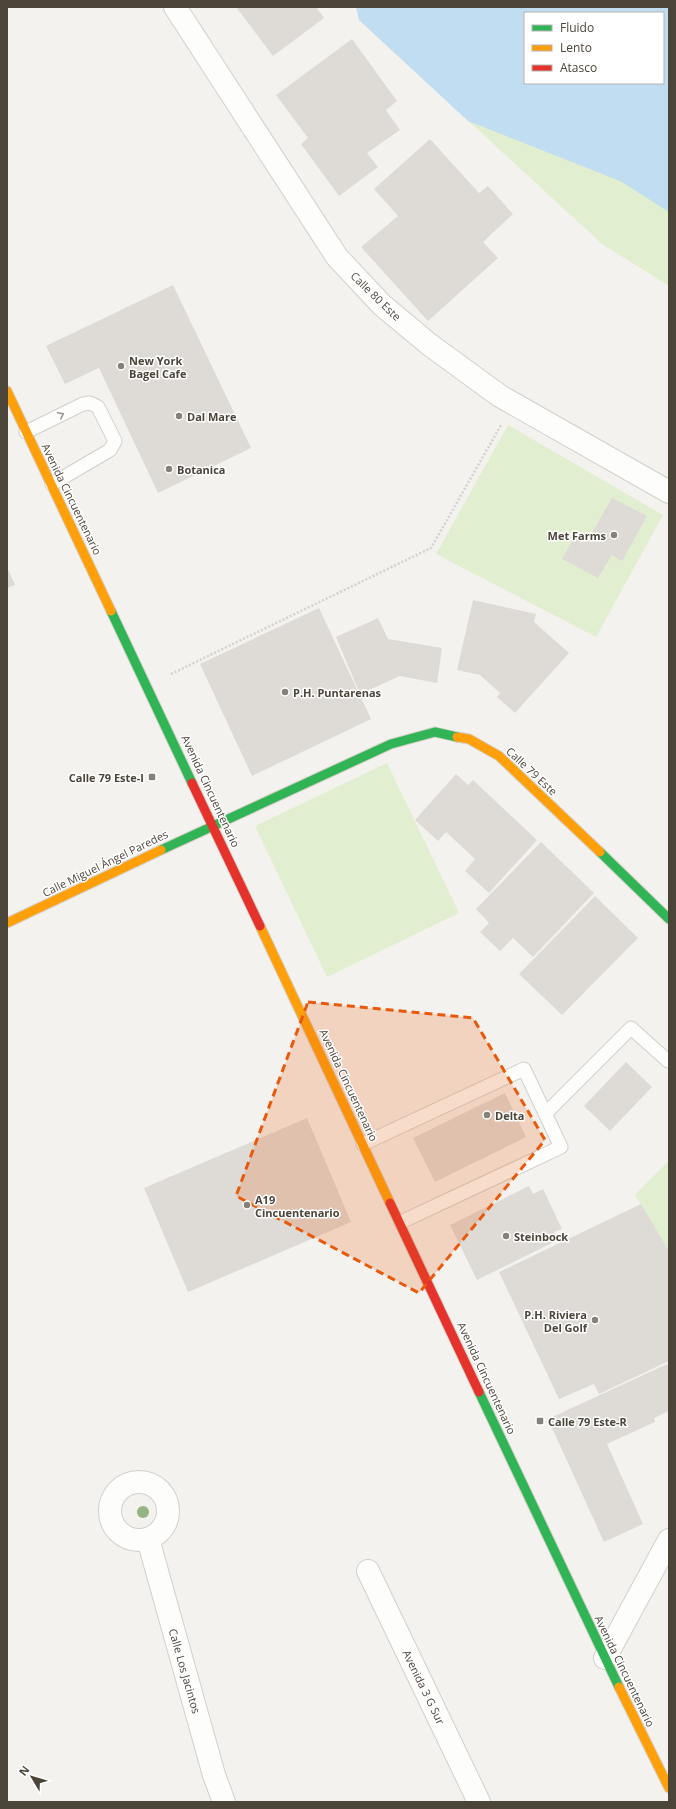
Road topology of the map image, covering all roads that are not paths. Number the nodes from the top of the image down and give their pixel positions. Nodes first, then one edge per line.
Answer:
1 (175, 7) edge
2 (7, 391) edge
3 (26, 432) junction
4 (52, 484) junction
5 (669, 492) edge
6 (213, 825) junction
7 (669, 919) edge
8 (7, 923) edge
9 (668, 1061) edge
10 (545, 1114) junction
11 (364, 1144) junction
12 (401, 1222) junction
13 (148, 1539) dead end
14 (669, 1540) edge
15 (368, 1571) dead end
16 (605, 1658) junction
17 (669, 1788) edge
18 (224, 1802) edge
19 (479, 1802) edge

1 - 5 street, Calle 80 Este
2 - 3 main road, Avenida Cincuentenario
3 - 4 main road, Avenida Cincuentenario
3 -> 4 lane
4 - 6 main road, Avenida Cincuentenario
6 - 7 main road, Calle 79 Este
6 - 8 main road, Calle Miguel Ángel Paredes
6 - 11 main road, Avenida Cincuentenario
9 - 10 lane
10 - 11 lane
10 - 12 lane
11 - 12 main road, Avenida Cincuentenario
12 - 16 main road, Avenida Cincuentenario
13 - 18 street, Calle Los Jacintos
14 - 16 street
15 - 19 street, Avenida 3 G Sur
16 - 17 main road, Avenida Cincuentenario

